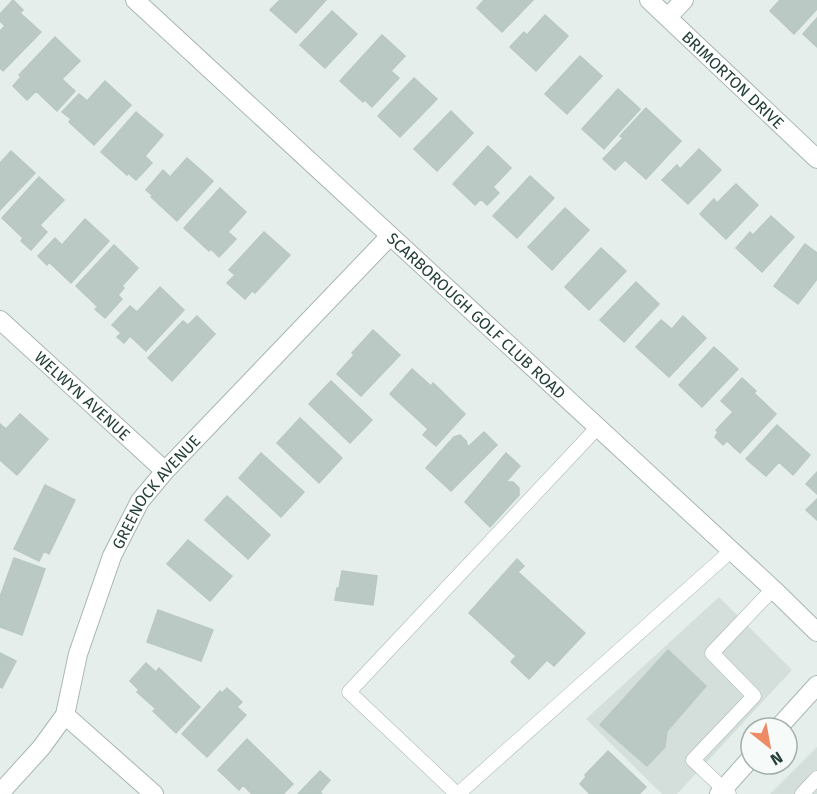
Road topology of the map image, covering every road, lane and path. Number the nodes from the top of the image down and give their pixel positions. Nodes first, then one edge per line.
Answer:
1 (135, 0) edge
2 (649, 0) edge
3 (684, 0) edge
4 (668, 17) junction
5 (817, 159) edge
6 (390, 236) junction
7 (3, 330) edge
8 (597, 428) junction
9 (165, 471) junction
10 (732, 550) junction
11 (773, 589) junction
12 (817, 632) edge
13 (817, 685) edge
14 (65, 715) junction
15 (789, 716) edge
16 (739, 773) edge
17 (817, 778) edge
18 (724, 792) edge
19 (0, 793) edge
20 (154, 794) edge
21 (458, 794) edge
22 (802, 794) edge

1 - 6 street, SCARBOROUGH GOLF CLUB ROAD
2 - 4 street, BRIMORTON DRIVE
3 - 4 street
4 - 5 street, BRIMORTON DRIVE
6 - 8 street, SCARBOROUGH GOLF CLUB ROAD
6 - 9 street, GREENOCK AVENUE
7 - 9 street, WELWYN AVENUE
8 - 10 street, SCARBOROUGH GOLF CLUB ROAD
8 - 21 lane
9 - 14 street, GREENOCK AVENUE
10 - 11 street, SCARBOROUGH GOLF CLUB ROAD
10 - 21 lane
11 - 12 street, SCARBOROUGH GOLF CLUB ROAD
11 - 18 lane
13 - 15 street
14 - 19 street, GREENOCK AVENUE
14 - 20 street
16 - 18 street
17 - 22 lane

